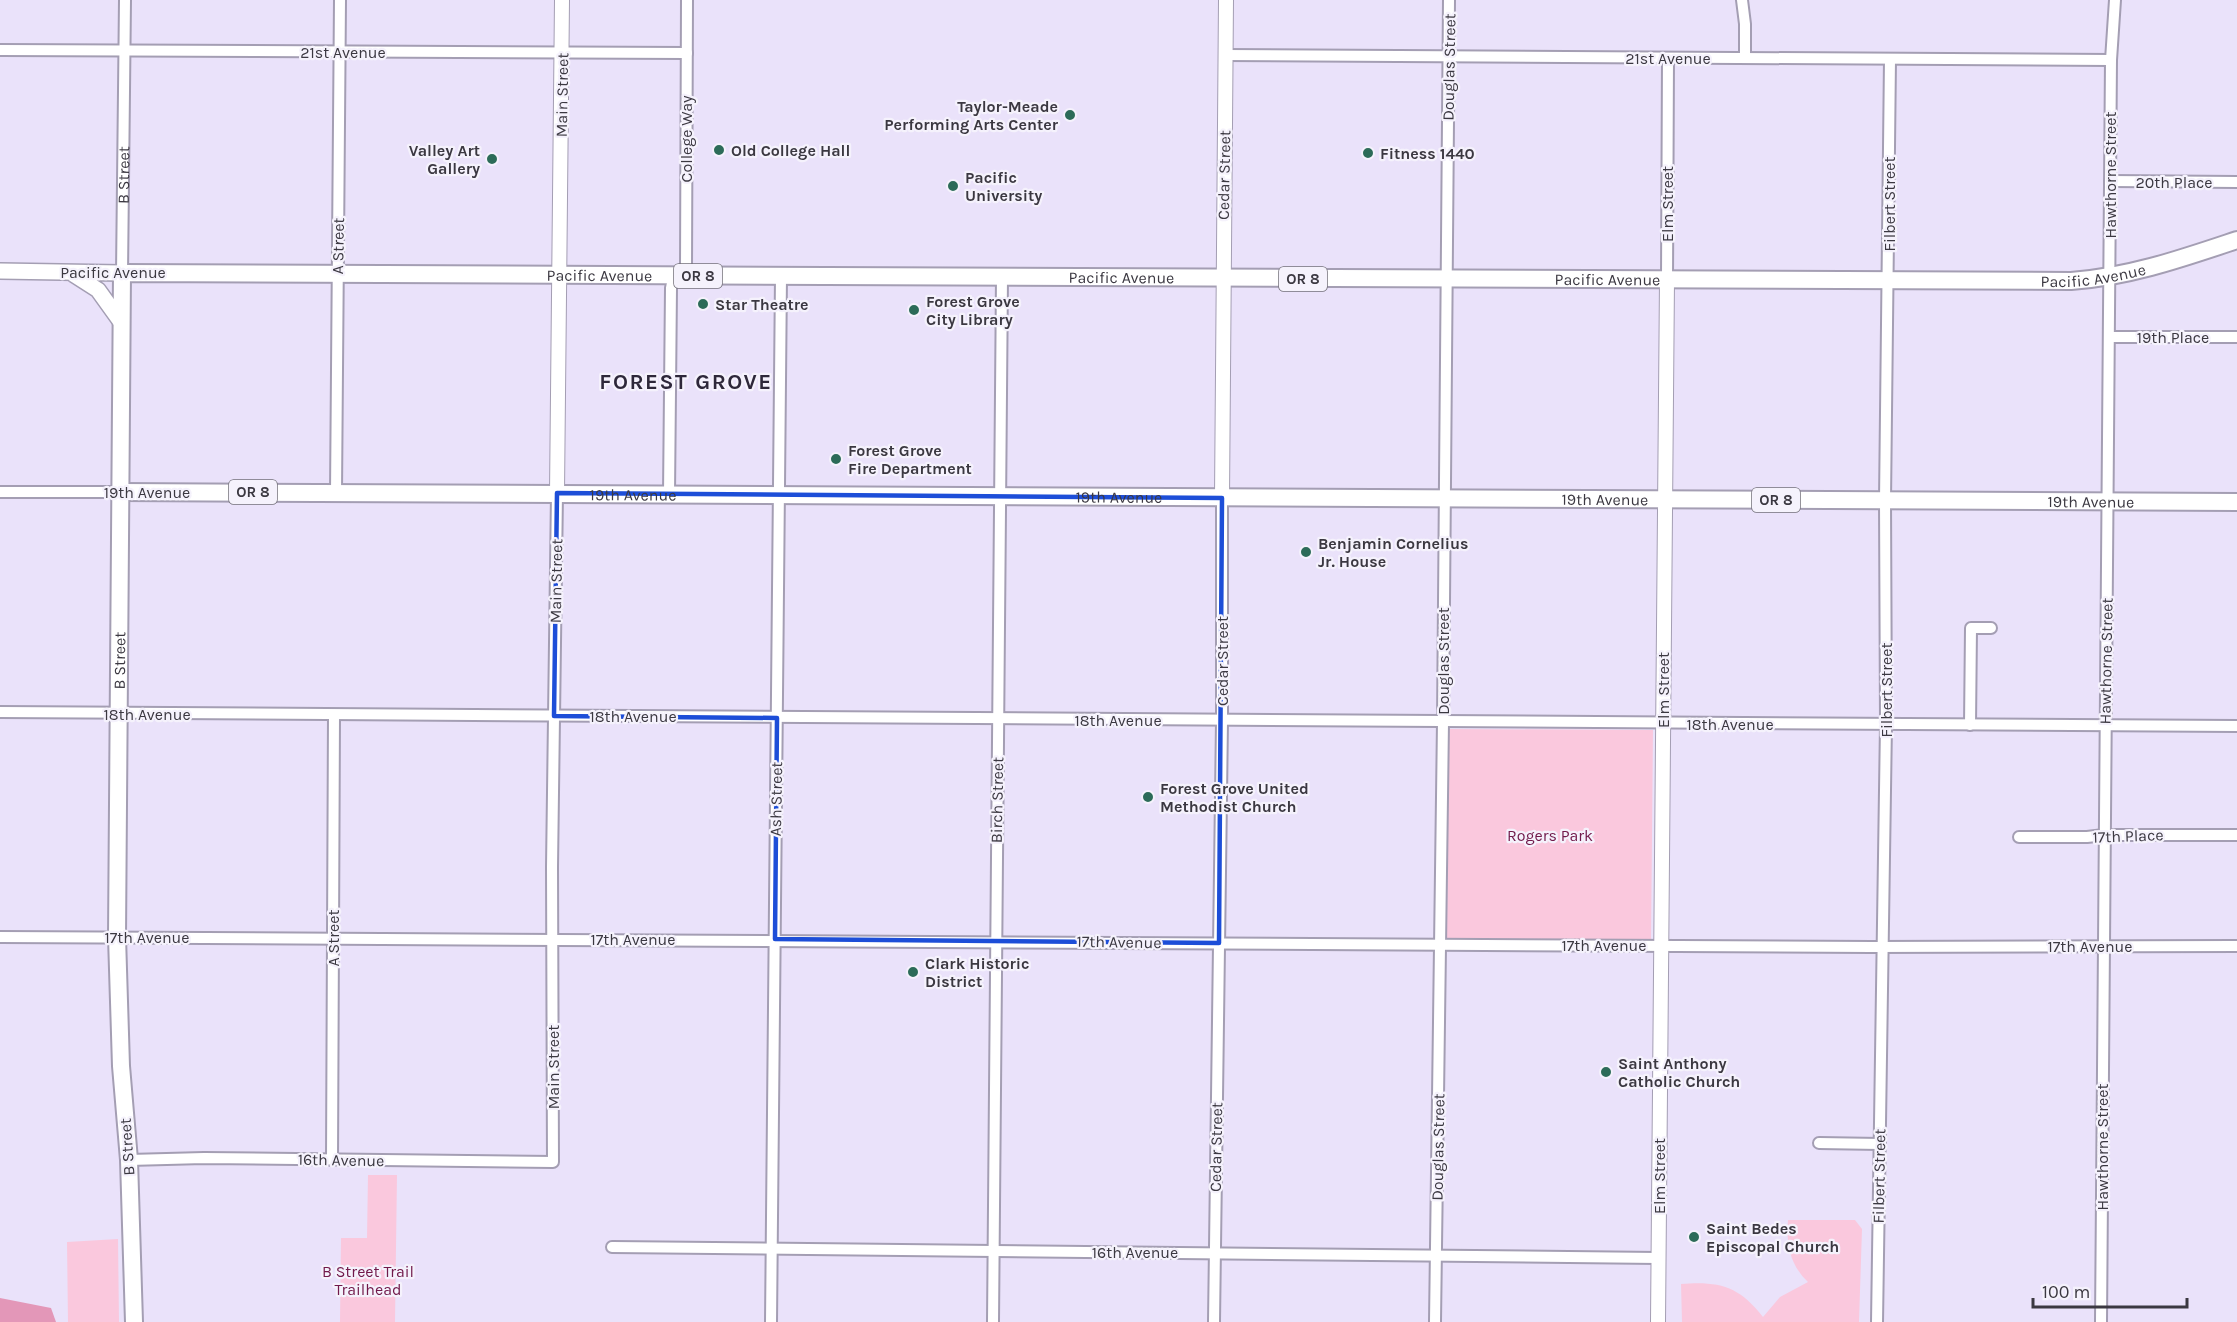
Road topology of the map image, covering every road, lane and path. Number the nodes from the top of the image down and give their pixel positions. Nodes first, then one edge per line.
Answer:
1 (125, 0) edge
2 (340, 0) edge
3 (562, 0) edge
4 (687, 0) edge
5 (1226, 0) edge
6 (1449, 0) edge
7 (1742, 0) edge
8 (2115, 0) edge
9 (0, 50) edge
10 (124, 51) junction
11 (340, 52) junction
12 (562, 53) junction
13 (687, 53) junction
14 (1225, 55) junction
15 (1449, 57) junction
16 (1668, 58) junction
17 (1745, 58) junction
18 (1890, 59) junction
19 (2111, 60) junction
20 (2110, 181) junction
21 (2237, 182) edge
22 (2237, 240) edge
23 (0, 272) edge
24 (70, 272) junction
25 (122, 273) junction
26 (338, 274) junction
27 (560, 275) junction
28 (680, 276) junction
29 (781, 276) junction
30 (1002, 277) junction
31 (1223, 278) junction
32 (2110, 278) junction
33 (1446, 279) junction
34 (1667, 280) junction
35 (1889, 281) junction
36 (121, 322) junction
37 (2110, 337) junction
38 (2237, 337) edge
39 (0, 492) edge
40 (120, 492) junction
41 (336, 493) junction
42 (557, 493) junction
43 (669, 494) junction
44 (779, 495) junction
45 (1000, 496) junction
46 (1221, 498) junction
47 (1444, 498) junction
48 (1664, 500) junction
49 (1885, 501) junction
50 (2108, 502) junction
51 (2237, 502) edge
52 (1991, 628) dead end
53 (0, 712) edge
54 (118, 714) junction
55 (334, 716) junction
56 (554, 716) junction
57 (777, 718) junction
58 (998, 719) junction
59 (1221, 721) junction
60 (1443, 722) junction
61 (1663, 723) junction
62 (1886, 724) junction
63 (1970, 725) junction
64 (2105, 725) junction
65 (2237, 726) edge
66 (2104, 835) junction
67 (2237, 835) edge
68 (2019, 837) dead end
69 (0, 937) edge
70 (117, 937) junction
71 (333, 937) junction
72 (552, 938) junction
73 (775, 939) junction
74 (996, 940) junction
75 (1219, 943) junction
76 (1440, 943) junction
77 (1660, 945) junction
78 (1883, 946) junction
79 (2103, 946) junction
80 (2237, 946) edge
81 (1819, 1143) dead end
82 (1880, 1144) junction
83 (129, 1160) junction
84 (332, 1160) junction
85 (553, 1162) joint
86 (612, 1247) dead end
87 (771, 1249) junction
88 (994, 1251) junction
89 (1214, 1252) junction
90 (1437, 1256) junction
91 (1658, 1258) junction
92 (134, 1322) edge
93 (771, 1322) edge
94 (993, 1322) edge
95 (1214, 1322) edge
96 (1435, 1322) edge
97 (1658, 1322) edge
98 (1877, 1322) edge
99 (2101, 1322) edge

1 - 10 street, B Street
2 - 11 street, A Street
3 - 12 street, Main Street
4 - 13 street, College Way
5 - 14 street, Cedar Street
6 - 15 street, Douglas Street
7 - 17 street
8 - 19 street, Hawthorne Street
9 - 10 street, 21st Avenue
10 - 11 street, 21st Avenue
10 - 25 street, B Street
11 - 12 street, 21st Avenue
11 - 26 street, A Street
12 - 13 street, 21st Avenue
12 - 27 street, Main Street
13 - 28 street, College Way
14 - 15 street, 21st Avenue
14 - 31 street, Cedar Street
15 - 16 street, 21st Avenue
15 - 33 street, Douglas Street
16 - 17 street, 21st Avenue
16 - 34 street, Elm Street
17 - 18 street, 21st Avenue
18 - 19 street, 21st Avenue
18 - 35 street, Filbert Street
19 - 20 street, Hawthorne Street
20 - 21 street, 20th Place
20 - 32 street, Hawthorne Street
22 - 32 main road, Pacific Avenue / OR 8
23 - 24 main road, Pacific Avenue / OR 8
24 - 25 main road, Pacific Avenue / OR 8
24 - 36 main road
25 - 26 main road, Pacific Avenue / OR 8
25 - 36 main road, B Street
26 - 27 main road, Pacific Avenue / OR 8
26 - 41 street, A Street
27 - 28 main road, Pacific Avenue / OR 8
27 - 42 street, Main Street
28 - 29 main road, Pacific Avenue / OR 8
28 - 43 street, College Way
29 - 30 main road, Pacific Avenue / OR 8
29 - 44 street, Ash Street
30 - 31 main road, Pacific Avenue / OR 8
30 - 45 street, Birch Street
31 - 33 main road, Pacific Avenue / OR 8
31 - 46 street, Cedar Street
32 - 35 main road, Pacific Avenue / OR 8
32 - 37 street, Hawthorne Street
33 - 34 main road, Pacific Avenue / OR 8
33 - 47 street, Douglas Street
34 - 35 main road, Pacific Avenue / OR 8
34 - 48 street, Elm Street
35 - 49 street, Filbert Street
36 - 40 main road, B Street
37 - 38 street, 19th Place
37 - 50 street, Hawthorne Street
39 - 40 street, 19th Avenue
40 - 41 main road, 19th Avenue / OR 8
40 - 54 main road, B Street
41 - 42 main road, 19th Avenue / OR 8
42 - 43 main road, 19th Avenue / OR 8
42 - 56 street, Main Street
43 - 44 main road, 19th Avenue / OR 8
44 - 45 main road, 19th Avenue / OR 8
44 - 57 street, Ash Street
45 - 46 main road, 19th Avenue / OR 8
45 - 58 street, Birch Street
46 - 47 main road, 19th Avenue / OR 8
46 - 59 street, Cedar Street
47 - 48 main road, 19th Avenue / OR 8
47 - 60 street, Douglas Street
48 - 49 main road, 19th Avenue / OR 8
48 - 61 street, Elm Street
49 - 50 main road, 19th Avenue / OR 8
49 - 62 street, Filbert Street
50 - 51 main road, 19th Avenue / OR 8
50 - 64 street, Hawthorne Street
52 - 63 street
53 - 54 street, 18th Avenue
54 - 55 street, 18th Avenue
54 - 70 main road, B Street
55 - 56 street, 18th Avenue
55 - 71 street, A Street
56 - 57 street, 18th Avenue
56 - 72 street, Main Street
57 - 58 street, 18th Avenue
57 - 73 street, Ash Street
58 - 59 street, 18th Avenue
58 - 74 street, Birch Street
59 - 60 street, 18th Avenue
59 - 75 street, Cedar Street
60 - 61 street, 18th Avenue
60 - 76 street, Douglas Street
61 - 62 street, 18th Avenue
61 - 77 street, Elm Street
62 - 63 street, 18th Avenue
62 - 78 street, Filbert Street
63 - 64 street, 18th Avenue
64 - 65 street, 18th Avenue
64 - 66 street, Hawthorne Street
66 - 67 street, 17th Place
66 - 68 street, 17th Place
66 - 79 street, Hawthorne Street
69 - 70 street, 17th Avenue
70 - 71 street, 17th Avenue
70 - 83 main road, B Street
71 - 72 street, 17th Avenue
71 - 84 street, A Street
72 - 73 street, 17th Avenue
72 - 85 street, Main Street
73 - 74 street, 17th Avenue
73 - 87 street, Ash Street
74 - 75 street, 17th Avenue
74 - 88 street, Birch Street
75 - 76 street, 17th Avenue
75 - 89 street, Cedar Street
76 - 77 street, 17th Avenue
76 - 90 street, Douglas Street
77 - 78 street, 17th Avenue
77 - 91 street, Elm Street
78 - 79 street, 17th Avenue
78 - 82 street, Filbert Street
79 - 80 street, 17th Avenue
79 - 99 street, Hawthorne Street
81 - 82 street
82 - 98 street, Filbert Street
83 - 84 street, 16th Avenue
83 - 92 main road, B Street
84 - 85 street, 16th Avenue
86 - 87 street, 16th Avenue
87 - 88 street, 16th Avenue
87 - 93 street, Ash Street
88 - 89 street, 16th Avenue
88 - 94 street, Birch Street
89 - 90 street, 16th Avenue
89 - 95 street, Cedar Street
90 - 91 street, 16th Avenue
90 - 96 street, Douglas Street
91 - 97 street, Elm Street

